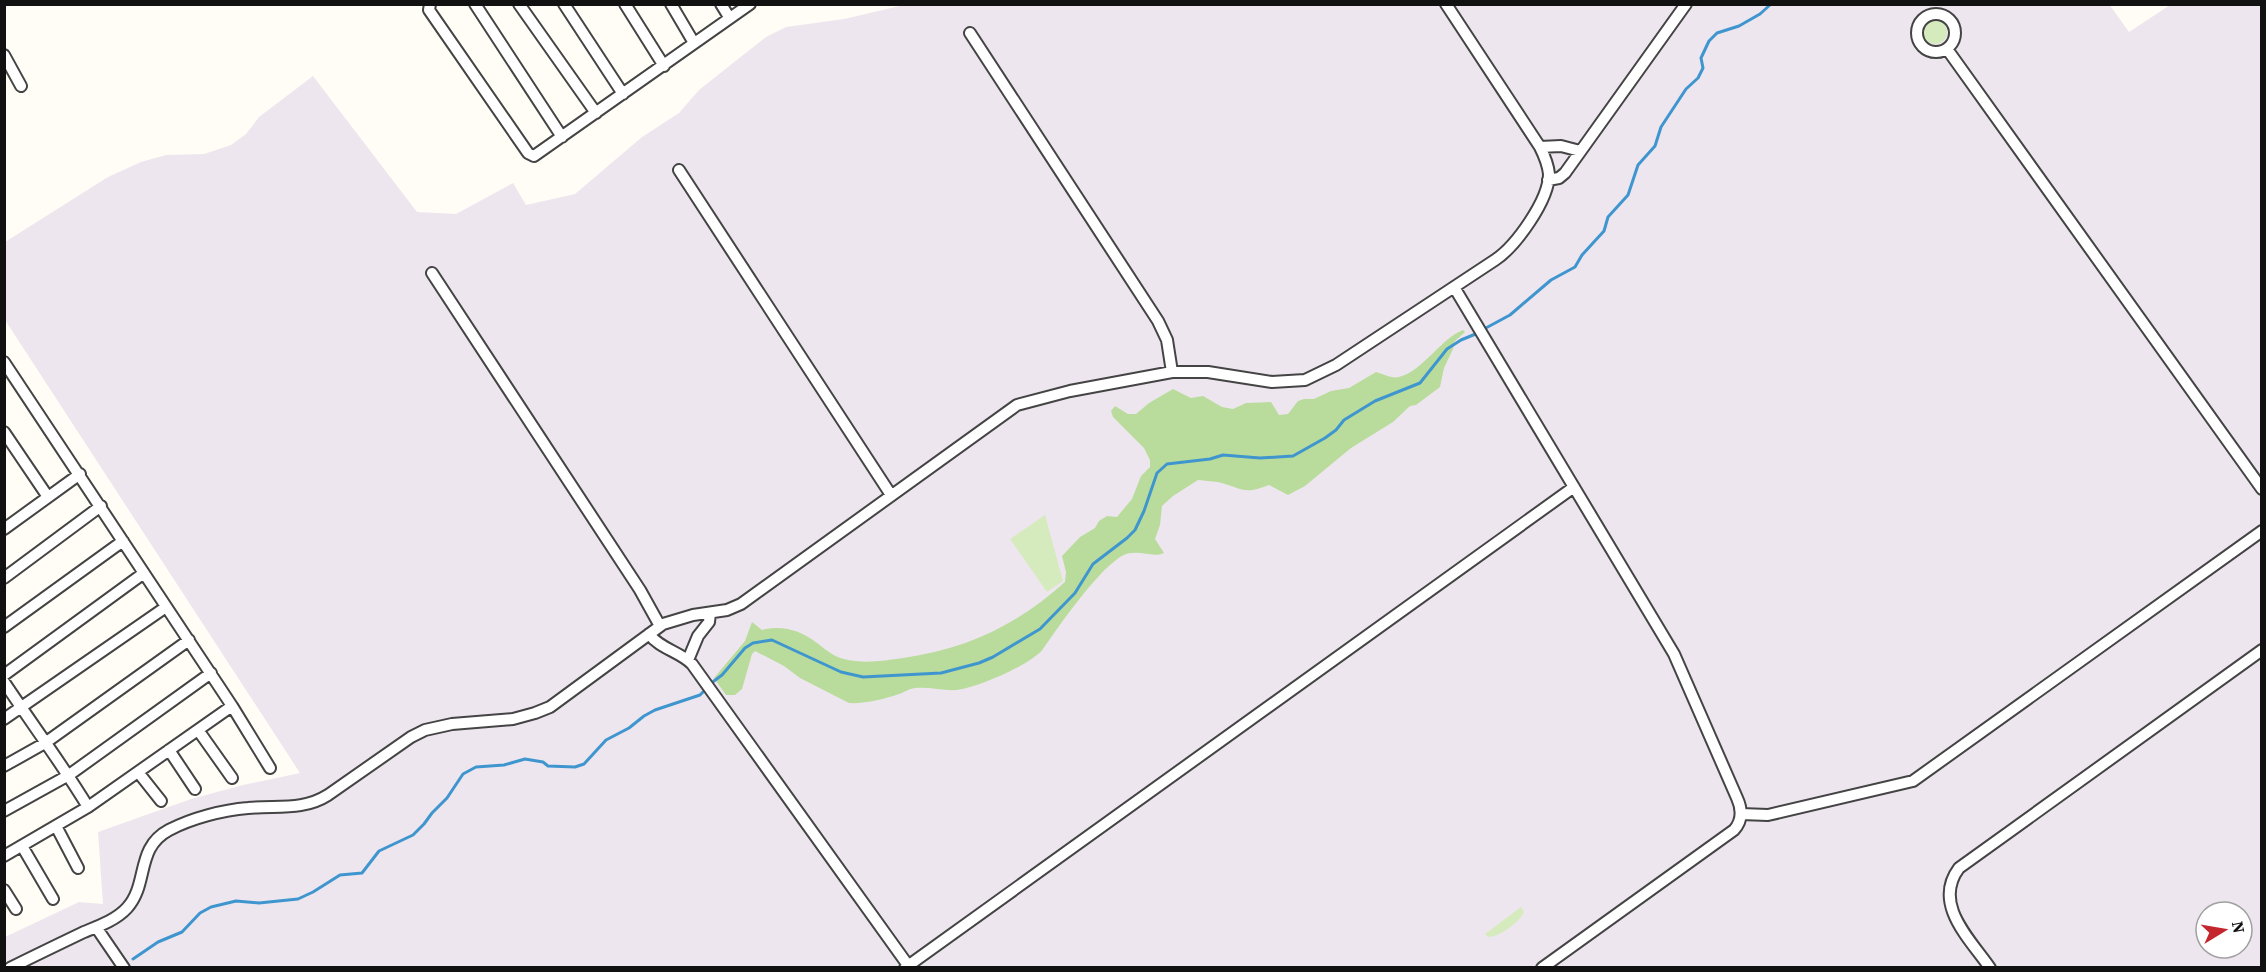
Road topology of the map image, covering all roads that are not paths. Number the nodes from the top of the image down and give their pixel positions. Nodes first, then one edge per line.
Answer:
1 (430, 4) edge
2 (475, 4) edge
3 (519, 4) edge
4 (564, 4) edge
5 (626, 4) edge
6 (671, 4) edge
7 (721, 4) edge
8 (750, 4) edge
9 (1446, 4) edge
10 (1686, 4) edge
11 (729, 17) junction
12 (970, 33) dead end
13 (694, 43) junction
14 (1947, 49) dead end
15 (4, 55) edge
16 (664, 66) junction
17 (21, 86) dead end
18 (623, 94) junction
19 (596, 113) junction
20 (562, 137) junction
21 (1540, 147) junction
22 (1580, 151) junction
23 (679, 170) dead end
24 (1548, 180) junction
25 (432, 273) dead end
26 (1454, 287) junction
27 (6, 368) edge
28 (1172, 372) junction
29 (4, 432) edge
30 (80, 474) junction
31 (1574, 487) junction
32 (2262, 489) edge
33 (891, 495) junction
34 (48, 497) junction
35 (102, 506) junction
36 (4, 529) edge
37 (2262, 531) edge
38 (123, 541) junction
39 (144, 573) junction
40 (4, 578) edge
41 (166, 607) junction
42 (710, 613) junction
43 (660, 626) junction
44 (4, 627) edge
45 (649, 634) junction
46 (189, 640) junction
47 (2262, 650) edge
48 (688, 660) junction
49 (211, 673) junction
50 (4, 675) edge
51 (4, 682) edge
52 (232, 706) junction
53 (22, 708) junction
54 (4, 719) edge
55 (198, 730) junction
56 (45, 743) junction
57 (169, 750) junction
58 (4, 766) edge
59 (270, 768) dead end
60 (138, 772) junction
61 (69, 775) junction
62 (232, 778) dead end
63 (195, 789) dead end
64 (161, 801) dead end
65 (88, 807) junction
66 (4, 811) edge
67 (1741, 814) junction
68 (56, 826) junction
69 (22, 846) junction
70 (4, 856) edge
71 (78, 868) dead end
72 (4, 890) edge
73 (53, 899) dead end
74 (16, 909) dead end
75 (96, 927) junction
76 (908, 967) edge
77 (10, 968) edge
78 (124, 968) edge
79 (1542, 968) edge
80 (1990, 968) edge

1 - 20 street
2 - 20 street
3 - 19 street
4 - 18 street
5 - 16 street
6 - 13 street
7 - 11 street
8 - 11 street
9 - 21 street
10 - 22 street
11 - 13 street
12 - 28 street
13 - 16 street
14 - 32 street
15 - 17 street
16 - 18 street
18 - 19 street
19 - 20 street
21 - 22 street
21 - 24 street
22 - 24 street
23 - 33 street
24 - 26 street
25 - 43 street
26 - 28 street
26 - 31 street
27 - 30 street
28 - 33 street
29 - 34 street
30 - 34 street
30 - 35 street
31 - 67 street
31 - 76 street
33 - 42 street
34 - 36 street
35 - 38 street
35 - 40 street
37 - 67 street
38 - 39 street
38 - 44 street
39 - 41 street
39 - 50 street
41 - 46 street
41 - 53 street
42 - 43 street
42 - 48 street
43 - 45 street
45 - 48 street
45 - 75 street
46 - 49 street
46 - 56 street
47 - 80 street
48 - 76 street
49 - 52 street
49 - 61 street
51 - 53 street
52 - 55 street
52 - 59 street
53 - 54 street
53 - 56 street
55 - 57 street
55 - 62 street
56 - 58 street
56 - 61 street
57 - 60 street
57 - 63 street
60 - 64 street
60 - 65 street
61 - 65 street
61 - 66 street
65 - 68 street
67 - 79 street
68 - 69 street
68 - 71 street
69 - 70 street
69 - 73 street
72 - 74 street
75 - 77 street
75 - 78 street

